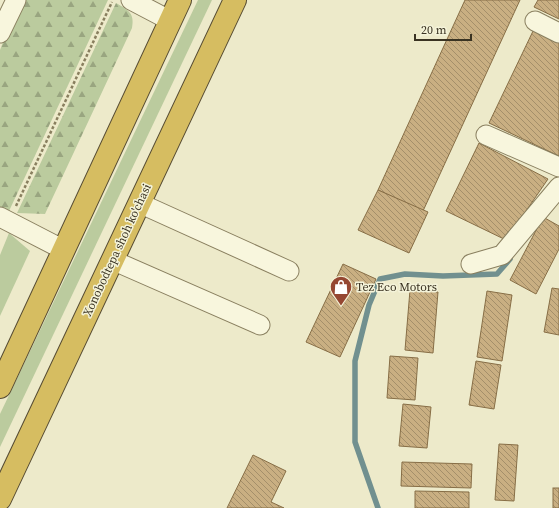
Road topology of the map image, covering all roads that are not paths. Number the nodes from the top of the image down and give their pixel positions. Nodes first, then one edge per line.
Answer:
1 (16, 0) edge
2 (131, 0) edge
3 (180, 0) edge
4 (235, 0) edge
5 (171, 21) junction
6 (535, 21) dead end
7 (0, 33) edge
8 (559, 33) edge
9 (486, 135) dead end
10 (559, 167) edge
11 (559, 187) edge
12 (139, 203) junction
13 (4, 219) edge
14 (64, 250) junction
15 (112, 260) junction
16 (471, 264) dead end
17 (289, 271) dead end
18 (260, 325) dead end
19 (0, 387) edge
20 (0, 499) edge

1 - 7 street
2 - 5 street
3 - 5 highway
4 - 12 highway, Xonobodtepa shoh ko'chasi
5 - 14 highway
6 - 8 street
9 - 10 street
11 - 16 street
12 - 15 highway, Xonobodtepa shoh ko'chasi
12 - 17 street
13 - 14 street
14 - 19 highway
15 - 18 street
15 - 20 highway, Xonobodtepa shoh ko'chasi

